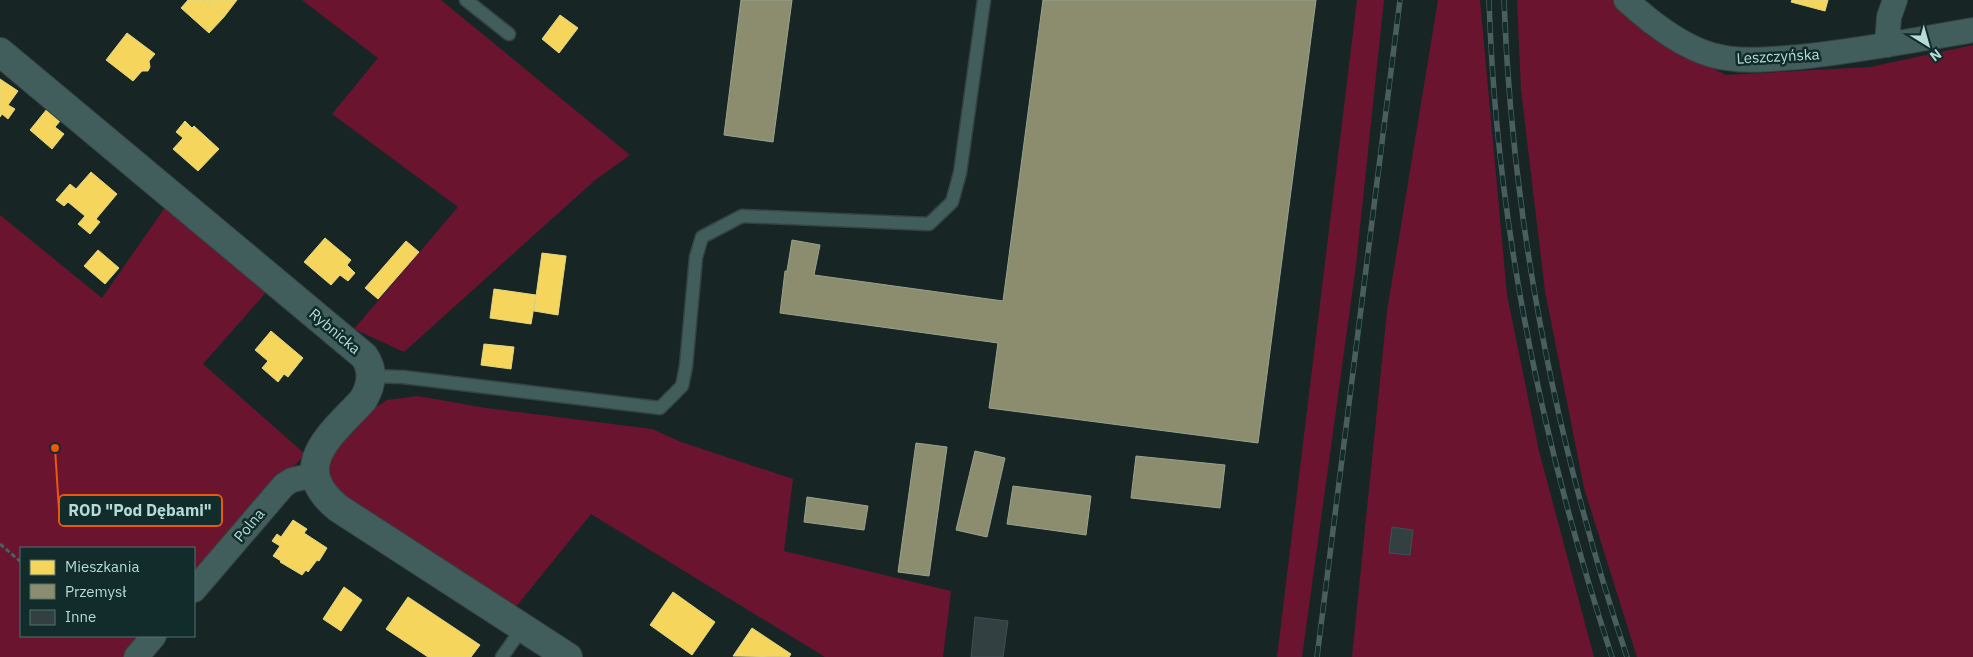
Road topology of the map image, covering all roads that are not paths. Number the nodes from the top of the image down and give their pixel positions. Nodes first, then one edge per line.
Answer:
1 (466, 0) edge
2 (984, 0) edge
3 (1626, 0) edge
4 (1895, 0) edge
5 (1973, 30) edge
6 (509, 34) dead end
7 (1887, 45) junction
8 (0, 52) edge
9 (371, 376) junction
10 (314, 475) junction
11 (195, 589) edge
12 (523, 627) junction
13 (153, 637) edge
14 (136, 657) edge
15 (502, 657) edge
16 (568, 657) edge

1 - 6 lane
2 - 9 lane
3 - 7 street, Leszczyńska
4 - 7 street
5 - 7 street, Leszczyńska
8 - 9 street, Rybnicka
9 - 10 street
10 - 11 street, Polna
10 - 12 street
12 - 15 lane
12 - 16 street
13 - 14 street

